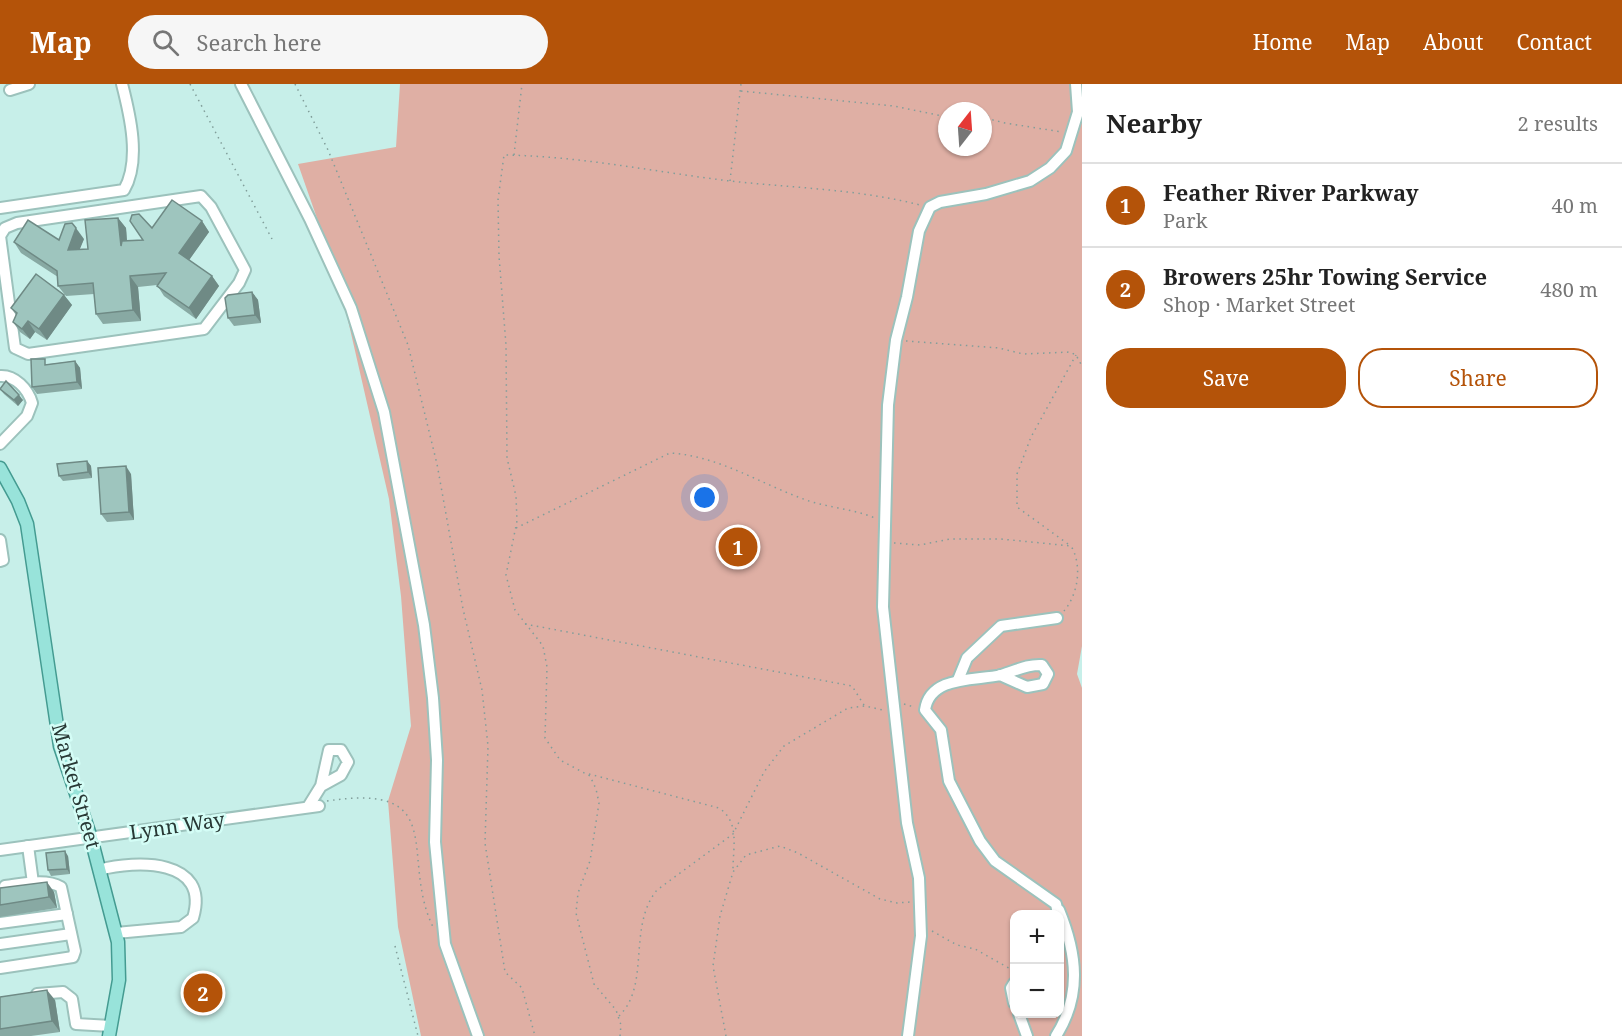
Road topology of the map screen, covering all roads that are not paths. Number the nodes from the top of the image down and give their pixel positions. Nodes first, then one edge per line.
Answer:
1 (28, 84) edge
2 (122, 84) edge
3 (241, 84) edge
4 (1076, 84) edge
5 (10, 90) dead end
6 (0, 208) edge
7 (4, 296) edge
8 (0, 376) edge
9 (0, 444) edge
10 (0, 468) edge
11 (0, 540) edge
12 (0, 561) edge
13 (1057, 618) road end
14 (1000, 675) dead end
15 (958, 680) junction
16 (321, 786) dead end
17 (91, 838) junction
18 (28, 846) junction
19 (0, 850) edge
20 (99, 870) junction
21 (33, 883) junction
22 (2, 886) edge
23 (1058, 910) edge
24 (67, 914) junction
25 (0, 923) edge
26 (1064, 925) edge
27 (116, 933) junction
28 (71, 934) junction
29 (0, 944) edge
30 (0, 968) edge
31 (22, 996) edge
32 (1020, 1018) edge
33 (110, 1031) edge
34 (478, 1036) edge
35 (908, 1036) edge
36 (1027, 1036) edge
37 (1056, 1036) edge

1 - 5 street
2 - 6 street
3 - 34 street
4 - 35 street
7 - 7 street
8 - 9 street
10 - 17 main road, Market Street
11 - 12 street
13 - 15 street
14 - 15 street
15 - 23 street
16 - 17 street, Lynn Way
17 - 18 street, Lynn Way
17 - 20 main road, Market Street
18 - 19 street, Lynn Way
18 - 21 street
20 - 27 main road, Market Street
20 - 27 street
21 - 22 street
21 - 24 street
24 - 25 street
24 - 28 street
26 - 37 street
27 - 33 main road, Market Street
28 - 29 street
28 - 30 street
31 - 33 street
32 - 36 street

